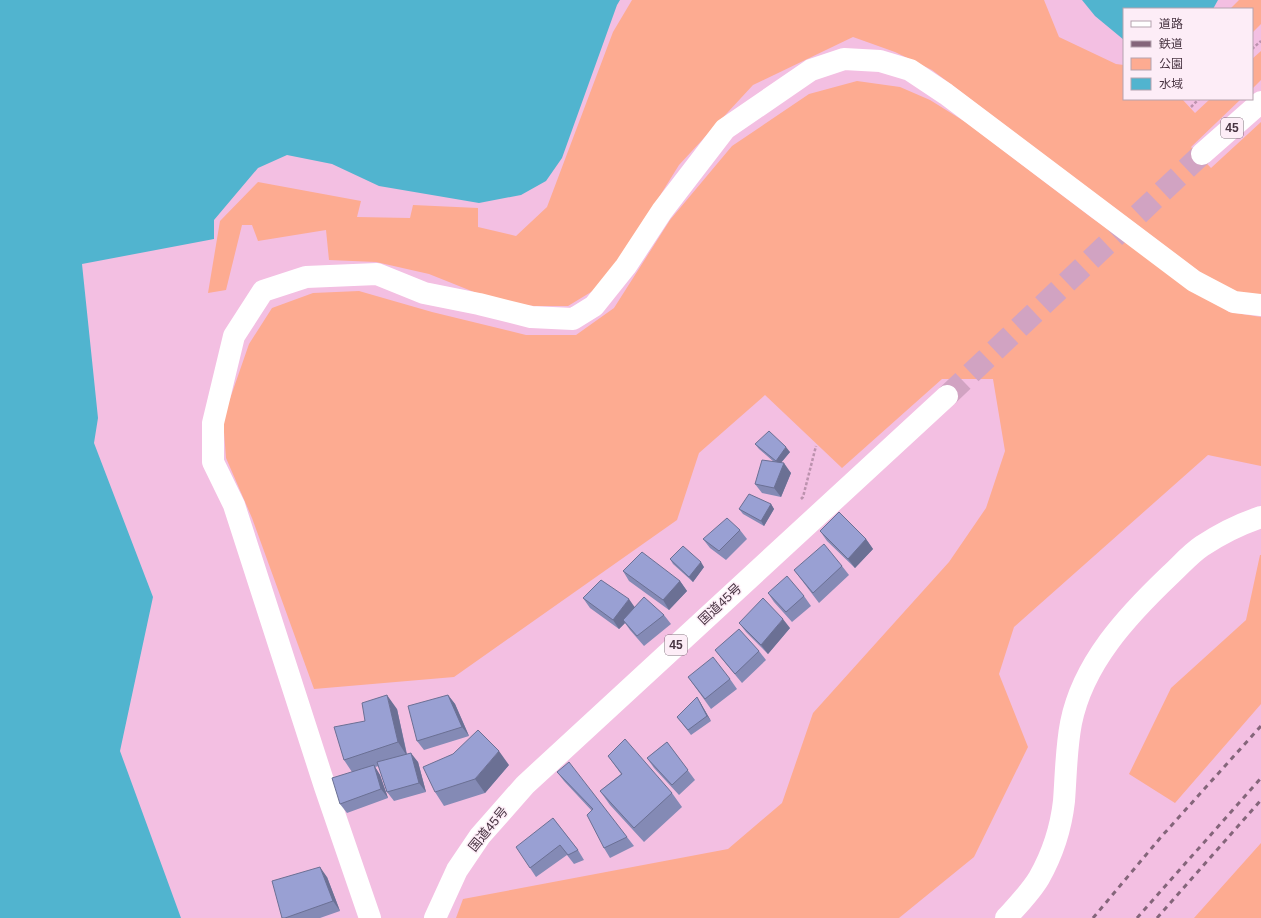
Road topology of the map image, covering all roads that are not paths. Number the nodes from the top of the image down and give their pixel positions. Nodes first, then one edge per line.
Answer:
1 (1261, 102) edge
2 (1202, 154) tunnel mouth
3 (1261, 305) edge
4 (948, 396) tunnel mouth
5 (1261, 517) edge
6 (370, 918) edge
7 (435, 918) edge
8 (1006, 918) edge

1 - 2 main road, 45
3 - 6 main road
4 - 7 main road, 国道45号 / 45
5 - 8 main road

